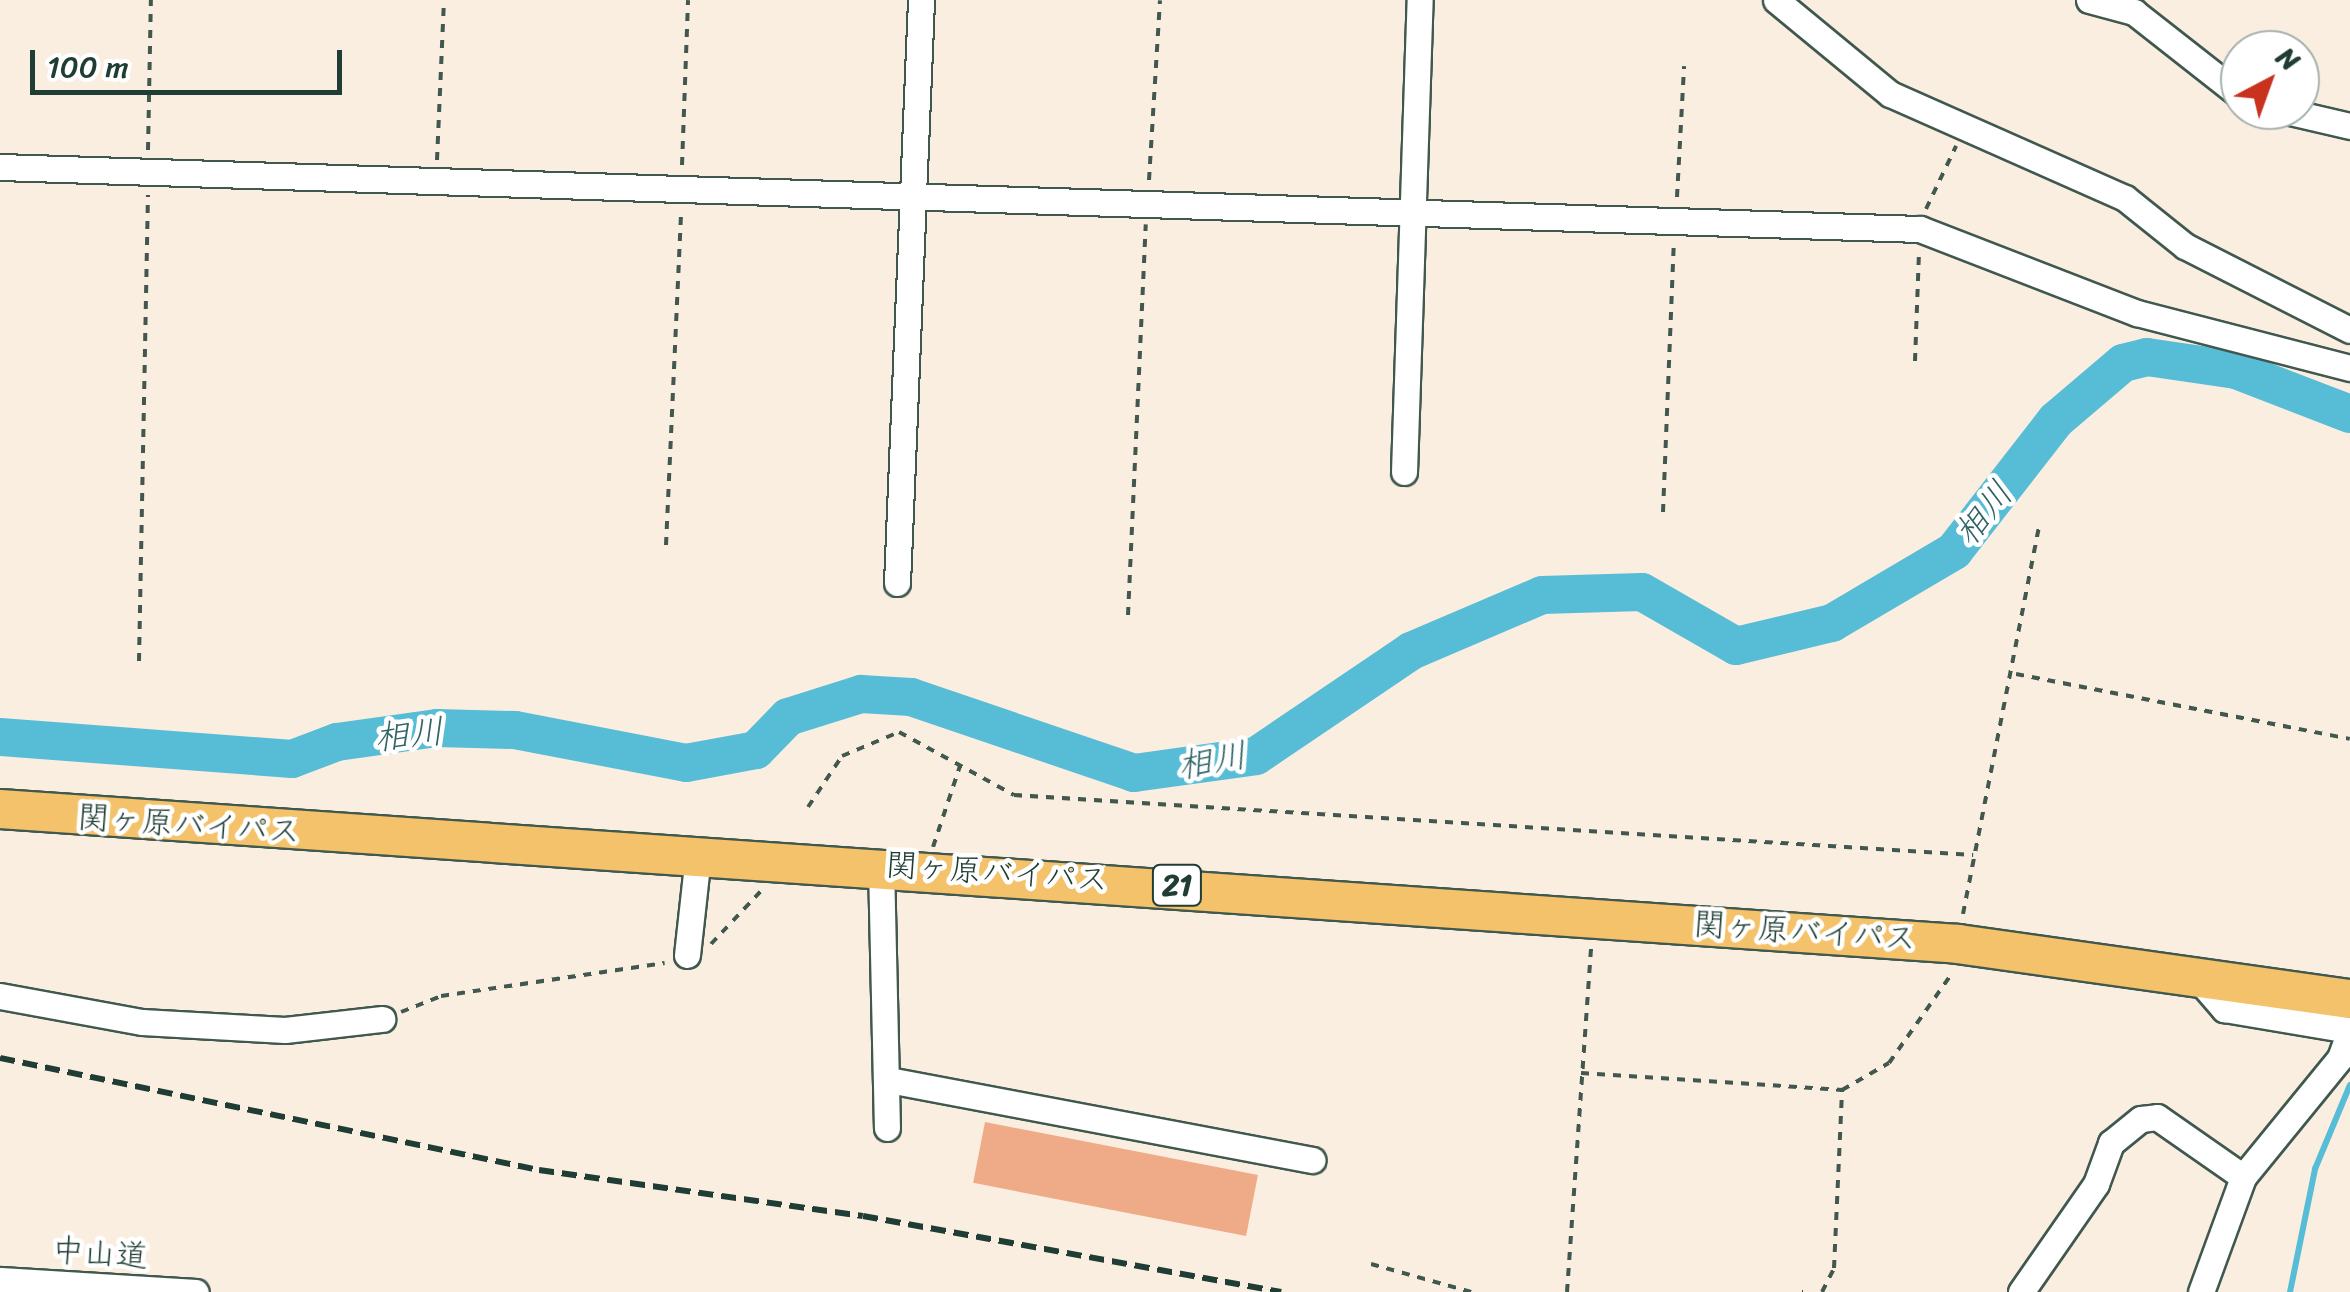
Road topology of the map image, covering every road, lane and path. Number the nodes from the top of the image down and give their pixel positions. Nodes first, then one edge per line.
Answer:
1 (152, 0) edge
2 (444, 0) edge
3 (688, 0) edge
4 (921, 0) edge
5 (1160, 0) edge
6 (1420, 0) edge
7 (1776, 0) edge
8 (2089, 0) edge
9 (2138, 6) edge
10 (1684, 66) dead end
11 (2220, 78) edge
12 (2320, 119) edge
13 (2350, 126) edge
14 (0, 167) edge
15 (148, 171) junction
16 (436, 186) junction
17 (682, 191) junction
18 (911, 199) junction
19 (1147, 208) junction
20 (1417, 212) junction
21 (1675, 225) junction
22 (2350, 330) edge
23 (2350, 368) edge
24 (1404, 472) dead end
25 (1663, 512) dead end
26 (2039, 526) dead end
27 (666, 545) dead end
28 (896, 583) dead end
29 (1128, 615) dead end
30 (139, 661) dead end
31 (2016, 674) junction
32 (2350, 739) edge
33 (960, 766) junction
34 (808, 807) dead end
35 (0, 809) edge
36 (698, 856) junction
37 (1973, 856) junction
38 (882, 864) junction
39 (926, 866) junction
40 (764, 883) dead end
41 (1593, 916) junction
42 (1958, 944) junction
43 (687, 955) junction
44 (2191, 970) junction
45 (0, 996) edge
46 (2350, 999) edge
47 (382, 1019) joint
48 (2350, 1030) edge
49 (1580, 1073) junction
50 (890, 1080) junction
51 (1842, 1090) junction
52 (887, 1128) dead end
53 (1313, 1160) dead end
54 (2243, 1177) junction
55 (1371, 1264) dead end
56 (0, 1280) edge
57 (196, 1292) edge
58 (1471, 1292) edge
59 (1567, 1292) edge
60 (1822, 1292) edge
61 (2022, 1292) edge
62 (2200, 1292) edge

1 - 15 path
2 - 16 path
3 - 17 path
4 - 18 street
5 - 19 path
6 - 20 street
7 - 22 street
8 - 9 street
9 - 11 street
10 - 21 path
12 - 13 street
14 - 15 street
15 - 16 street
15 - 30 path
16 - 17 street
17 - 18 street
17 - 27 path
18 - 19 street
18 - 28 street
19 - 20 street
19 - 29 path
20 - 21 street
20 - 24 street
21 - 23 street
21 - 25 path
26 - 31 path
31 - 32 path
31 - 37 path
33 - 34 path
33 - 37 path
33 - 39 path
35 - 36 highway, 関ヶ原バイパス / 21
36 - 38 highway, 関ヶ原バイパス / 21
36 - 43 street
37 - 42 path
38 - 39 highway, 関ヶ原バイパス / 21
38 - 50 street
39 - 41 highway, 関ヶ原バイパス / 21
40 - 43 path
41 - 42 highway, 関ヶ原バイパス / 21
41 - 49 path
42 - 44 highway, 関ヶ原バイパス / 21
42 - 51 path
43 - 47 path
44 - 46 highway, 関ヶ原バイパス / 21
44 - 48 street
45 - 47 street
48 - 54 street
49 - 51 path
49 - 59 path
50 - 52 street
50 - 53 street
51 - 60 path
54 - 61 street
54 - 62 street
55 - 58 path
56 - 57 street, 中山道

